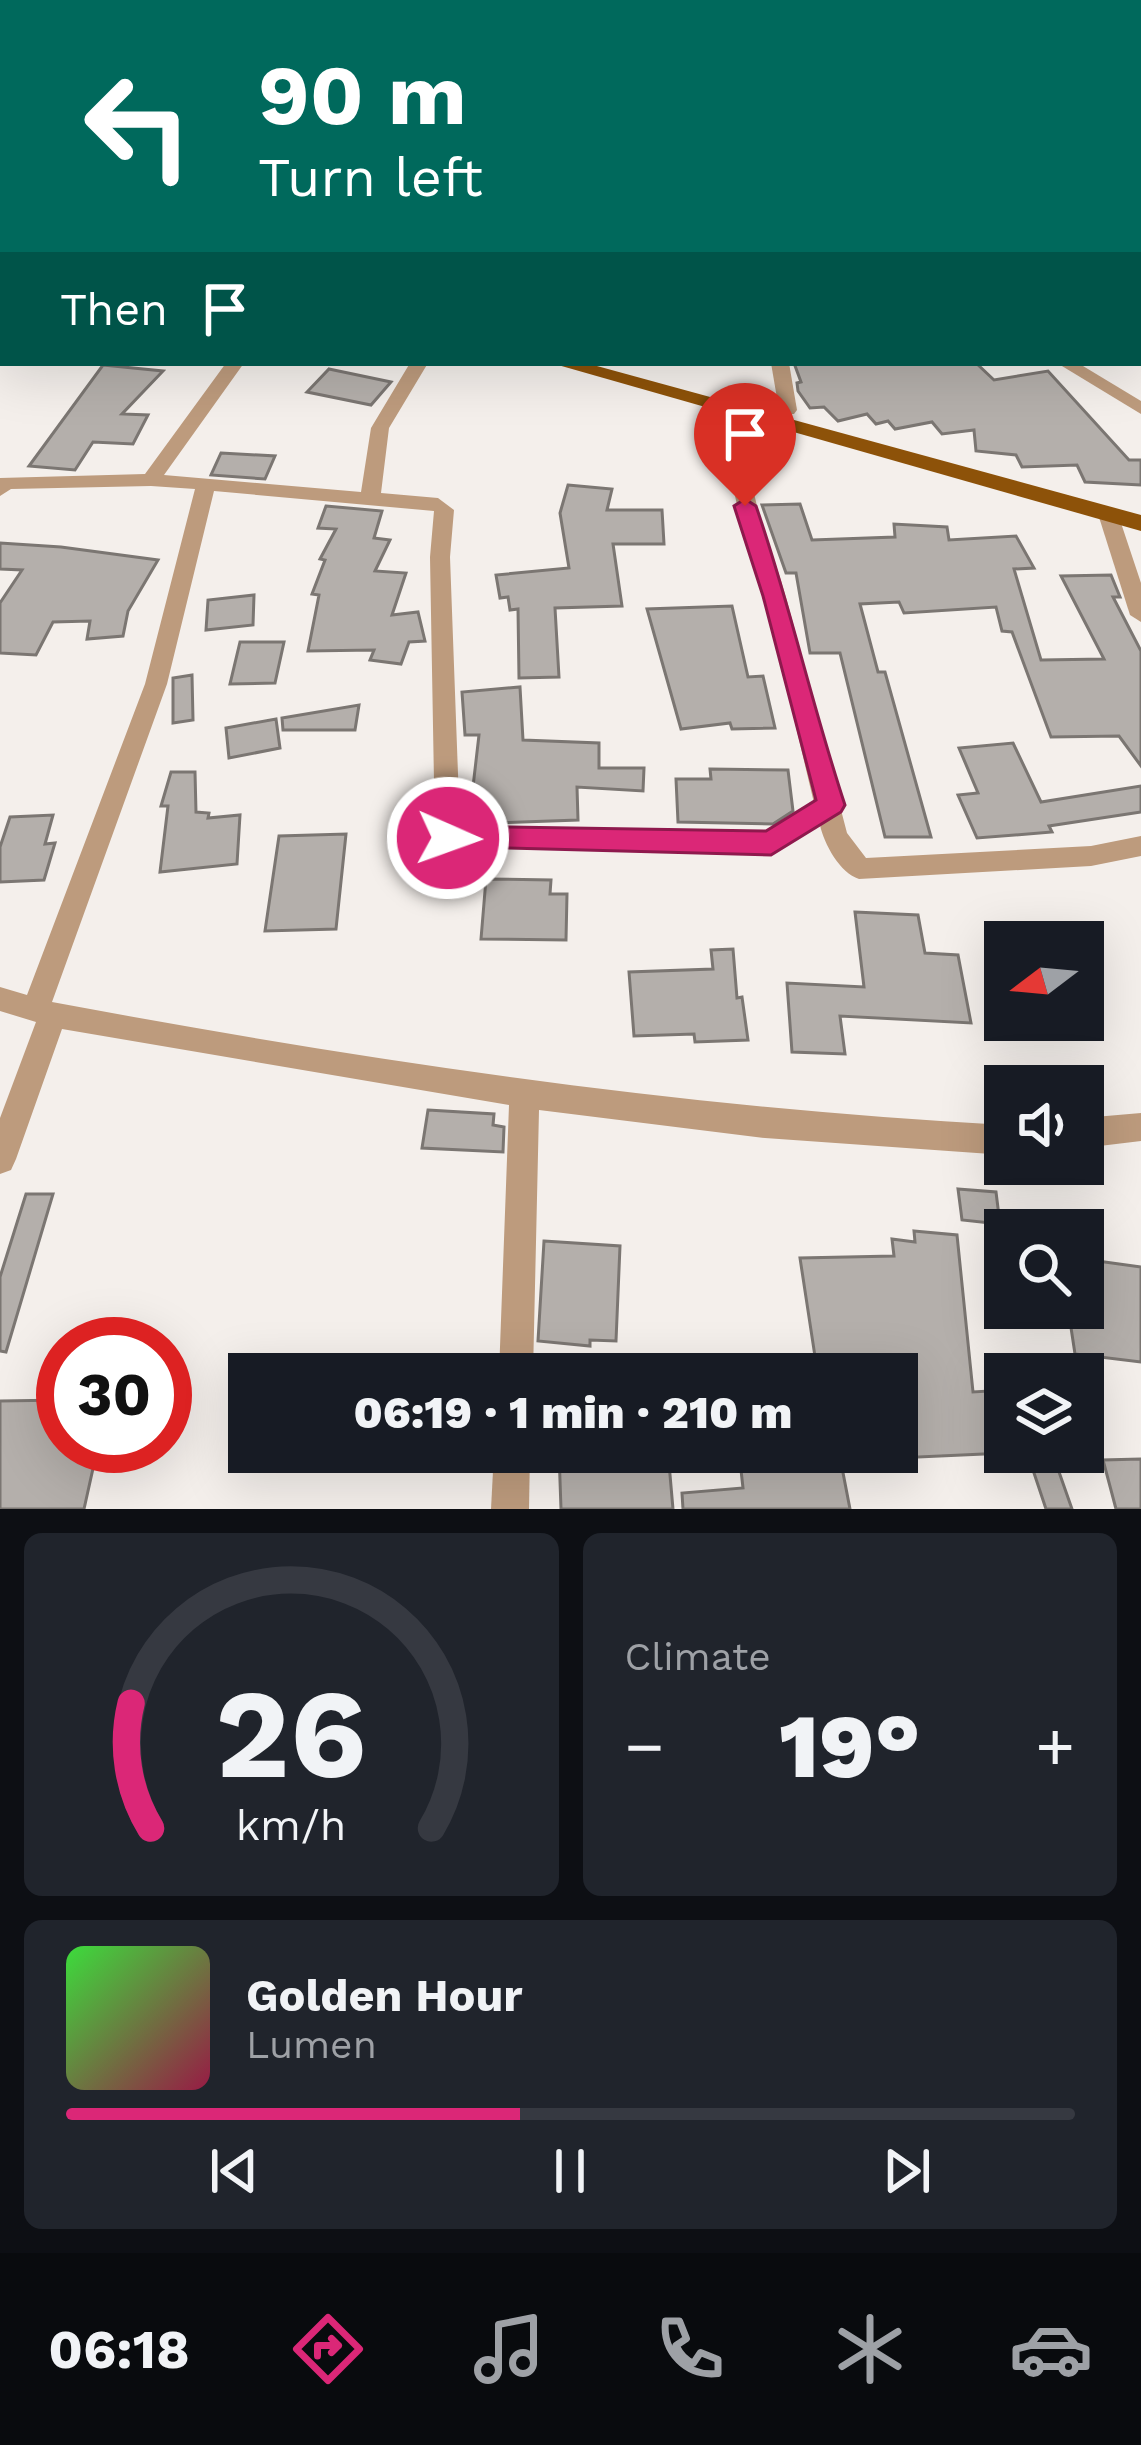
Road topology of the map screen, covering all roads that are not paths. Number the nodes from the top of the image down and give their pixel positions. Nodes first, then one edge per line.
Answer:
1 (233, 366) edge
2 (417, 366) edge
3 (573, 366) edge
4 (629, 366) edge
5 (781, 366) edge
6 (1071, 366) edge
7 (1137, 404) edge
8 (788, 410) junction
9 (745, 413) junction
10 (151, 480) junction
11 (206, 485) junction
12 (0, 490) edge
13 (370, 499) junction
14 (1141, 506) edge
15 (1108, 514) junction
16 (1141, 523) edge
17 (1141, 615) edge
18 (831, 805) junction
19 (1141, 846) edge
20 (0, 999) edge
21 (44, 1012) junction
22 (522, 1095) junction
23 (1141, 1127) edge
24 (1104, 1131) edge
25 (984, 1139) edge
26 (0, 1159) edge
27 (517, 1353) edge
28 (511, 1473) edge
29 (509, 1509) edge

1 - 10 street
2 - 13 street
3 - 9 main road
4 - 8 main road
5 - 8 street
6 - 7 street
8 - 14 main road
9 - 15 main road
9 - 18 street
10 - 11 street
10 - 12 street
11 - 13 street
11 - 21 street
13 - 18 street
15 - 16 main road
15 - 17 street
18 - 19 street
20 - 21 street
21 - 22 street
21 - 26 street
22 - 25 street
22 - 27 street
23 - 24 street
28 - 29 street

